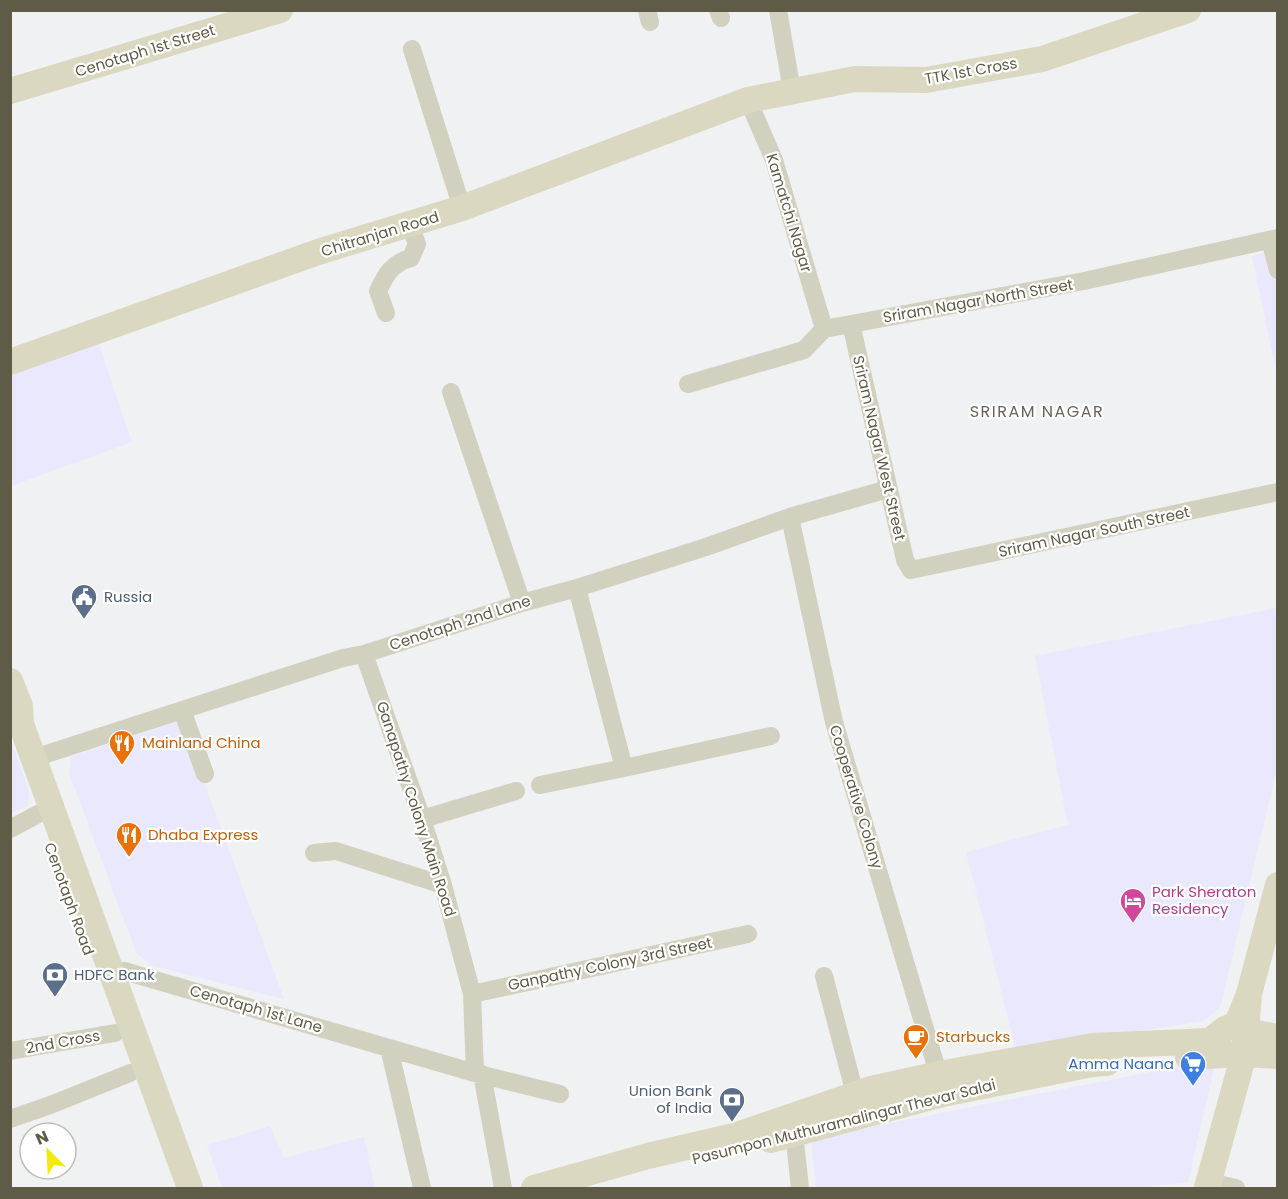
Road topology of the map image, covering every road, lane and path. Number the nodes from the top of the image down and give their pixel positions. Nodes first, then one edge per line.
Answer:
1 (280, 10) edge
2 (778, 10) edge
3 (1188, 10) edge
4 (236, 17) edge
5 (412, 49) dead end
6 (10, 91) edge
7 (792, 92) junction
8 (748, 100) junction
9 (462, 208) junction
10 (410, 225) junction
11 (1274, 239) edge
12 (1278, 270) edge
13 (386, 313) dead end
14 (851, 324) junction
15 (824, 329) junction
16 (10, 362) edge
17 (688, 384) dead end
18 (451, 392) dead end
19 (888, 489) junction
20 (1278, 492) edge
21 (790, 517) junction
22 (911, 570) joint
23 (577, 588) junction
24 (522, 603) junction
25 (364, 654) junction
26 (10, 681) edge
27 (182, 710) junction
28 (23, 735) edge
29 (771, 736) dead end
30 (624, 768) junction
31 (205, 774) dead end
32 (540, 785) dead end
33 (516, 790) dead end
34 (41, 802) junction
35 (422, 819) junction
36 (10, 829) edge
37 (314, 853) dead end
38 (443, 885) junction
39 (1278, 885) edge
40 (748, 934) dead end
41 (124, 971) junction
42 (824, 976) dead end
43 (472, 994) junction
44 (1249, 994) junction
45 (115, 1033) junction
46 (1278, 1037) edge
47 (1245, 1042) junction
48 (389, 1048) junction
49 (10, 1051) edge
50 (1278, 1056) edge
51 (130, 1072) junction
52 (478, 1073) junction
53 (941, 1084) junction
54 (560, 1094) dead end
55 (855, 1094) junction
56 (10, 1119) edge
57 (794, 1133) junction
58 (745, 1140) junction
59 (1208, 1185) edge
60 (175, 1188) edge
61 (190, 1188) edge
62 (208, 1188) edge
63 (422, 1188) edge
64 (503, 1188) edge
65 (534, 1188) edge
66 (591, 1188) edge
67 (800, 1188) edge
68 (1236, 1188) edge

1 - 4 street, Cenotaph 1st Street
2 - 7 street
3 - 7 street, TTK 1st Cross
4 - 6 street, Cenotaph 1st Street
5 - 9 street
7 - 8 street, TTK 1st Cross
8 - 9 street, Chitranjan Road
8 - 15 street, Kamatchi Nagar
9 - 10 street, Chitranjan Road
10 - 13 street
10 - 16 street, Chitranjan Road
11 - 12 street
11 - 14 street, Sriram Nagar North Street
14 - 15 street, Sriram Nagar North Street
14 - 19 street, Sriram Nagar West Street
15 - 17 street
18 - 24 street
19 - 21 street, Cenotaph 2nd Lane
19 - 22 street, Sriram Nagar West Street
20 - 22 street, Sriram Nagar South Street
21 - 23 street, Cenotaph 2nd Lane
21 - 53 street, Cooperative Colony
23 - 24 street, Cenotaph 2nd Lane
23 - 30 street
24 - 25 street, Cenotaph 2nd Lane
25 - 27 street, Cenotaph 2nd Lane
25 - 35 street, Ganapathy Colony Main Road
26 - 28 street, Cenotaph Road
27 - 28 street, Cenotaph 2nd Lane
27 - 31 street
28 - 34 street, Cenotaph Road
29 - 30 street
30 - 32 street
33 - 35 street
34 - 36 street
34 - 41 street, Cenotaph Road
34 - 45 street, Cenotaph Road
34 - 61 street
35 - 38 street, Ganapathy Colony Main Road
37 - 38 street
38 - 43 street, Ganapathy Colony Main Road
39 - 44 street
40 - 43 street, Ganpathy Colony 3rd Street
41 - 48 street, Cenotaph 1st Lane
41 - 62 street, Cenotaph Road
42 - 55 street
43 - 52 street, Ganapathy Colony Main Road
44 - 47 street
44 - 53 street, Pasumpon Muthuramalingar Thevar Salai
45 - 49 street, 2nd Cross
45 - 51 street, Cenotaph Road
46 - 47 street
47 - 50 street, Pasumpon Muthuramalingar Thevar Salai
47 - 53 street, Pasumpon Muthuramalingar Thevar Salai
47 - 59 street
48 - 52 street, Cenotaph 1st Lane
48 - 63 street
51 - 56 street
51 - 60 street, Cenotaph Road
52 - 54 street, Cenotaph 1st Lane
52 - 64 street, Ganapathy Colony Main Road
53 - 55 street, Pasumpon Muthuramalingar Thevar Salai
53 - 57 street, Pasumpon Muthuramalingar Thevar Salai
55 - 58 street, Pasumpon Muthuramalingar Thevar Salai
57 - 58 street, Pasumpon Muthuramalingar Thevar Salai
57 - 67 street
58 - 65 street, Pasumpon Muthuramalingar Thevar Salai
58 - 66 street, Pasumpon Muthuramalingar Thevar Salai
59 - 68 street

